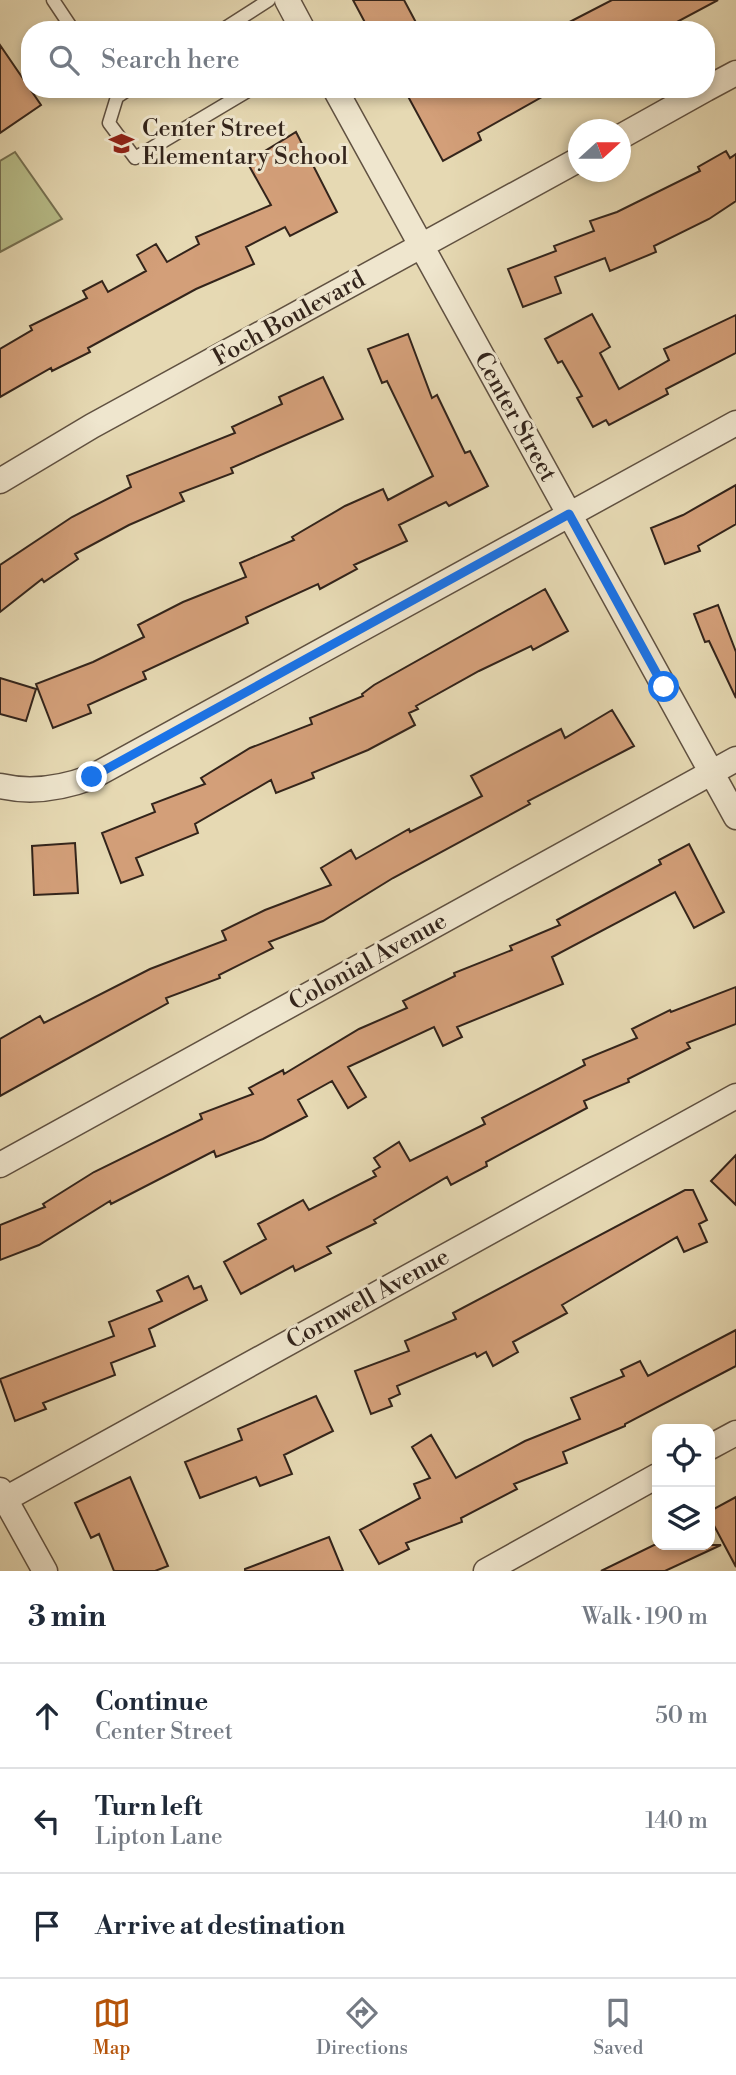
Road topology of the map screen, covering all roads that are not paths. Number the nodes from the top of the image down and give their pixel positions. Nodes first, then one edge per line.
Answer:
1 (53, 0) edge
2 (269, 0) edge
3 (287, 0) edge
4 (67, 21) edge
5 (236, 21) edge
6 (298, 21) edge
7 (736, 73) edge
8 (715, 84) edge
9 (114, 98) edge
10 (236, 98) edge
11 (340, 98) edge
12 (690, 98) edge
13 (631, 131) edge
14 (568, 166) edge
15 (421, 247) junction
16 (736, 423) edge
17 (0, 481) edge
18 (569, 514) junction
19 (736, 759) edge
20 (711, 773) junction
21 (0, 786) edge
22 (736, 817) edge
23 (736, 1096) edge
24 (0, 1165) edge
25 (736, 1433) edge
26 (715, 1444) edge
27 (652, 1479) edge
28 (2, 1497) edge
29 (45, 1571) edge
30 (486, 1571) edge

1 - 4 lane
2 - 5 lane
3 - 6 street
7 - 8 street
9 - 10 lane
11 - 15 street, Center Street
12 - 13 street
14 - 15 street, Foch Boulevard
15 - 17 street, Foch Boulevard
15 - 18 street, Center Street
16 - 18 street
18 - 20 street, Center Street
18 - 21 street
19 - 20 street, Colonial Avenue
20 - 22 street, Center Street
20 - 24 street, Colonial Avenue
23 - 28 street, Cornwell Avenue
25 - 26 street
27 - 30 street
28 - 29 street

